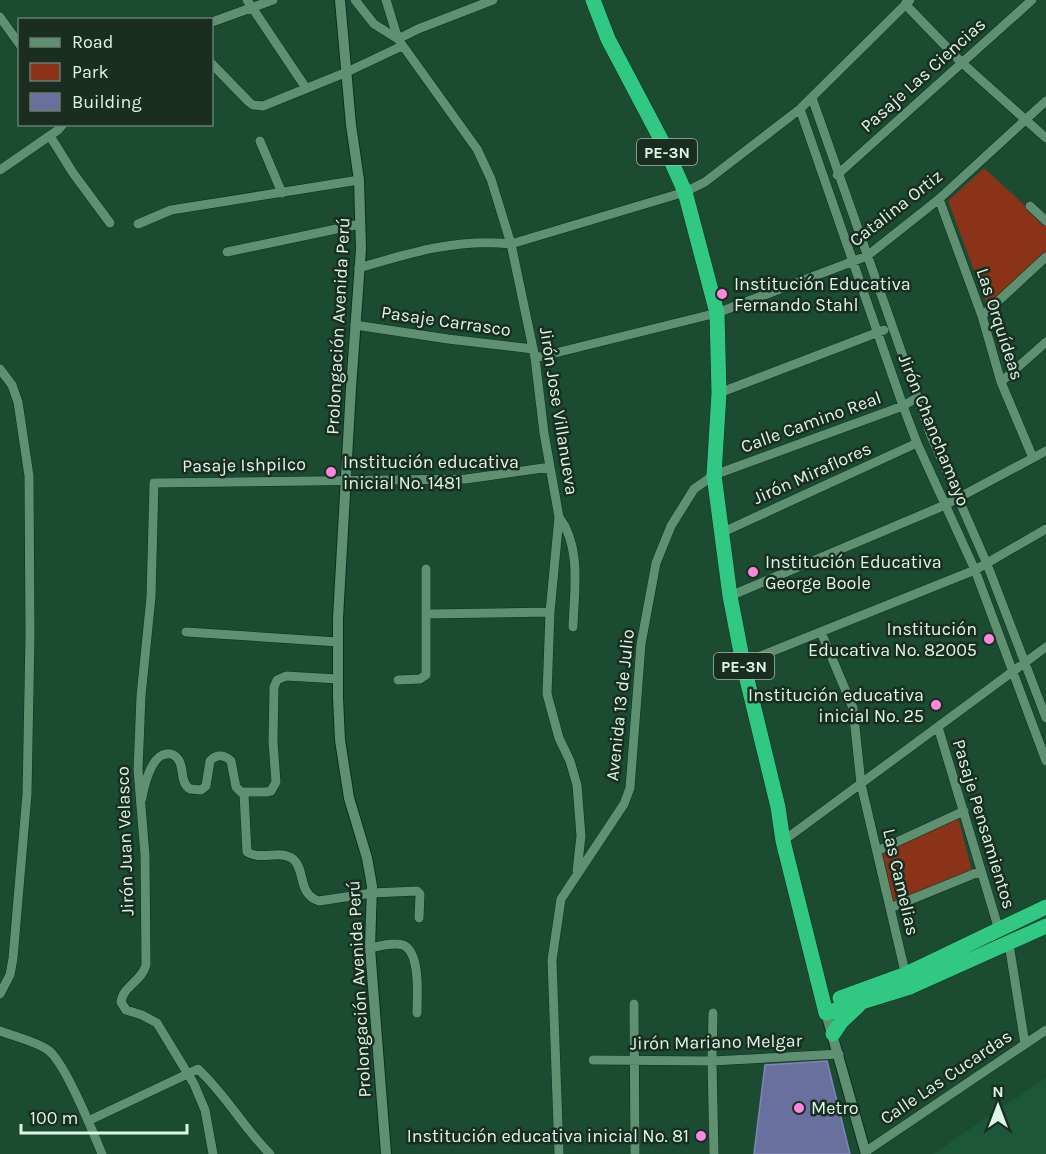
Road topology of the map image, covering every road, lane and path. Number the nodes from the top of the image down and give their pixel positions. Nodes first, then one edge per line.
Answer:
1 (273, 0) edge
2 (340, 0) edge
3 (355, 0) edge
4 (387, 0) edge
5 (493, 0) edge
6 (593, 0) edge
7 (1032, 0) edge
8 (907, 2) edge
9 (249, 3) edge
10 (0, 16) edge
11 (213, 21) edge
12 (18, 42) edge
13 (400, 42) junction
14 (961, 62) junction
15 (213, 65) edge
16 (347, 72) junction
17 (306, 88) junction
18 (812, 98) junction
19 (1046, 101) edge
20 (800, 109) junction
21 (1025, 121) junction
22 (61, 126) edge
23 (50, 136) junction
24 (1046, 138) edge
25 (260, 141) dead end
26 (0, 170) edge
27 (837, 174) junction
28 (359, 180) junction
29 (685, 192) junction
30 (282, 194) junction
31 (939, 199) junction
32 (1030, 206) dead end
33 (1046, 221) edge
34 (110, 223) dead end
35 (138, 224) dead end
36 (360, 224) junction
37 (511, 244) junction
38 (227, 252) dead end
39 (867, 256) junction
40 (1046, 257) edge
41 (853, 262) junction
42 (359, 268) junction
43 (717, 313) junction
44 (982, 316) junction
45 (355, 325) junction
46 (892, 327) junction
47 (878, 332) junction
48 (1046, 342) edge
49 (534, 353) junction
50 (0, 369) edge
51 (1001, 382) junction
52 (719, 393) junction
53 (918, 398) junction
54 (903, 406) junction
55 (917, 443) junction
56 (1046, 451) edge
57 (1033, 458) junction
58 (550, 467) junction
59 (714, 475) junction
60 (347, 480) junction
61 (154, 483) joint
62 (958, 498) junction
63 (945, 504) junction
64 (559, 517) junction
65 (1046, 530) edge
66 (721, 532) junction
67 (987, 564) junction
68 (426, 569) dead end
69 (975, 570) junction
70 (730, 596) junction
71 (550, 612) junction
72 (427, 614) junction
73 (573, 627) dead end
74 (186, 632) dead end
75 (820, 632) junction
76 (338, 642) junction
77 (1046, 647) edge
78 (743, 663) junction
79 (1024, 663) junction
80 (1014, 671) junction
81 (338, 679) junction
82 (398, 680) dead end
83 (1046, 718) edge
84 (938, 727) junction
85 (1045, 755) edge
86 (861, 784) junction
87 (244, 794) junction
88 (141, 803) junction
89 (963, 812) junction
90 (783, 841) junction
91 (877, 851) junction
92 (981, 871) junction
93 (576, 875) junction
94 (372, 893) junction
95 (1046, 907) edge
96 (890, 908) junction
97 (419, 918) dead end
98 (1046, 926) edge
99 (999, 930) junction
100 (1009, 944) junction
101 (370, 948) junction
102 (908, 980) junction
103 (0, 994) edge
104 (861, 997) junction
105 (823, 1001) junction
106 (634, 1004) dead end
107 (417, 1013) dead end
108 (713, 1013) dead end
109 (1046, 1030) edge
110 (0, 1031) edge
111 (833, 1034) junction
112 (1025, 1044) junction
113 (838, 1054) junction
114 (593, 1060) dead end
115 (712, 1060) junction
116 (635, 1061) junction
117 (187, 1072) junction
118 (88, 1121) junction
119 (866, 1153) edge
120 (102, 1154) edge
121 (213, 1154) edge
122 (270, 1154) edge
123 (386, 1154) edge
124 (559, 1154) edge
125 (635, 1154) edge
126 (714, 1154) edge

1 - 9 street
2 - 16 street, Prolongación Avenida Perú
3 - 13 street, Jirón Jose Villanueva
4 - 13 street
5 - 13 street
6 - 29 highway, PE-3N
7 - 14 street, Pasaje Las Ciencias
8 - 14 street
8 - 18 street
9 - 11 street
9 - 17 street
10 - 12 street
13 - 16 street
13 - 37 street, Jirón Jose Villanueva
14 - 21 street
14 - 27 street, Pasaje Las Ciencias
15 - 17 street
16 - 17 street
16 - 28 street, Prolongación Avenida Perú
18 - 20 street
18 - 27 street, Jirón Chanchamayo
19 - 21 street, Catalina Ortiz
20 - 29 street
20 - 41 street, Jirón Chanchamayo
21 - 24 street
21 - 31 street, Catalina Ortiz
22 - 23 street
23 - 26 street
23 - 34 street
25 - 30 street
27 - 39 street, Jirón Chanchamayo
28 - 30 street
28 - 36 street, Prolongación Avenida Perú
29 - 37 street
29 - 43 highway, PE-3N
30 - 35 street
31 - 39 street, Catalina Ortiz
31 - 44 street, Las Orquídeas
32 - 33 street
36 - 38 street
36 - 42 street, Prolongación Avenida Perú
37 - 42 street
37 - 49 street, Jirón Jose Villanueva
39 - 41 street, Catalina Ortiz
39 - 46 street, Jirón Chanchamayo
40 - 44 street
41 - 43 street, Catalina Ortiz
41 - 47 street, Jirón Chanchamayo
42 - 45 street, Prolongación Avenida Perú
43 - 49 street, Catalina Ortiz
43 - 52 highway, PE-3N
44 - 51 street, Las Orquídeas
45 - 49 street, Pasaje Carrasco
45 - 60 street, Prolongación Avenida Perú
46 - 47 street
46 - 53 street, Jirón Chanchamayo
47 - 52 street
47 - 54 street, Jirón Chanchamayo
48 - 51 street
49 - 58 street, Jirón Jose Villanueva
50 - 103 street
51 - 57 street, Las Orquídeas
52 - 59 highway, PE-3N
53 - 54 street, Calle Camino Real
53 - 62 street, Jirón Chanchamayo
54 - 55 street, Jirón Chanchamayo
54 - 59 street, Calle Camino Real
55 - 63 street, Jirón Chanchamayo
55 - 66 street, Jirón Miraflores
56 - 57 street
57 - 62 street
58 - 60 street, Pasaje Ishpilco
58 - 64 street, Jirón Jose Villanueva
59 - 66 highway, PE-3N
59 - 93 street, Avenida 13 de Julio
60 - 61 street, Pasaje Ishpilco
60 - 76 street, Prolongación Avenida Perú
61 - 88 street, Jirón Juan Velasco
62 - 63 street
62 - 67 street, Jirón Chanchamayo
63 - 69 street, Jirón Chanchamayo
63 - 70 street
64 - 71 street, Jirón Jose Villanueva
64 - 73 street
65 - 67 street
66 - 70 highway, PE-3N
67 - 69 street
67 - 79 street, Jirón Chanchamayo
68 - 72 street
69 - 75 street
69 - 80 street, Jirón Chanchamayo
70 - 78 highway, PE-3N
71 - 72 street
71 - 93 street, Jirón Jose Villanueva
72 - 82 street
74 - 76 street
75 - 78 street
75 - 86 street, Las Camelias
76 - 81 street, Prolongación Avenida Perú
77 - 79 street
78 - 90 highway, PE-3N
79 - 80 street
79 - 83 street, Jirón Chanchamayo
80 - 84 street
80 - 85 street, Jirón Chanchamayo
81 - 87 street
81 - 94 street, Prolongación Avenida Perú
84 - 86 street
84 - 89 street, Pasaje Pensamientos
86 - 90 street
86 - 91 street, Las Camelias
87 - 88 street
87 - 94 street
88 - 117 street, Jirón Juan Velasco
89 - 91 street
89 - 92 street, Pasaje Pensamientos
90 - 105 highway, PE-3N
91 - 96 street, Las Camelias
92 - 96 street
92 - 99 street, Pasaje Pensamientos
93 - 124 street, Avenida 13 de Julio
94 - 97 street
94 - 101 street, Prolongación Avenida Perú
95 - 99 highway
96 - 102 street, Las Camelias
98 - 100 highway
99 - 102 highway
100 - 102 highway
100 - 112 street
101 - 107 street
101 - 123 street, Prolongación Avenida Perú
102 - 104 highway
104 - 105 highway
104 - 105 highway
104 - 111 highway
105 - 111 street
106 - 116 street
108 - 115 street
109 - 112 street, Calle Las Cucardas
110 - 118 street
111 - 113 street
112 - 119 street, Calle Las Cucardas
113 - 115 street, Jirón Mariano Melgar
113 - 119 street
114 - 116 street, Jirón Mariano Melgar
115 - 116 street, Jirón Mariano Melgar
115 - 126 street
116 - 125 street
117 - 118 street
117 - 121 street, Jirón Juan Velasco
117 - 122 street
118 - 120 street

